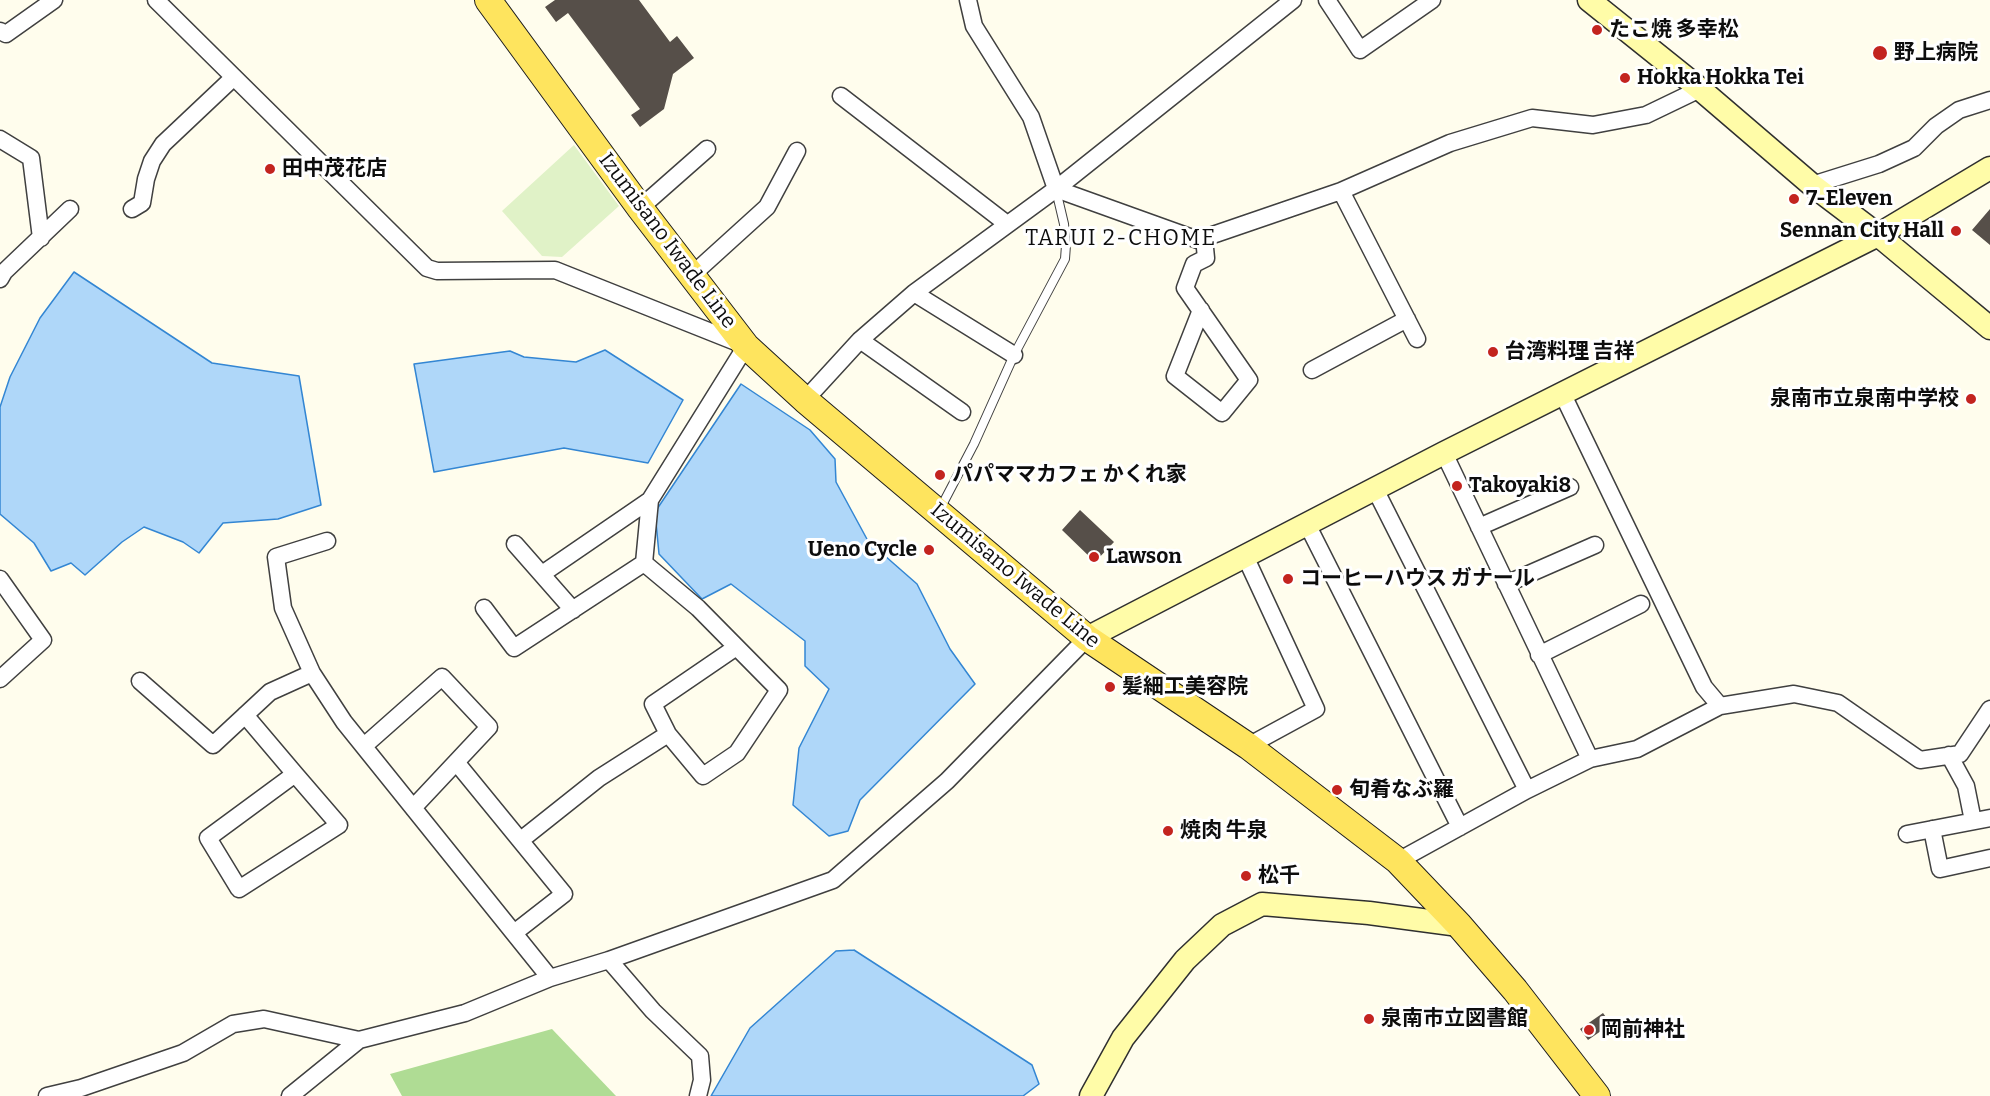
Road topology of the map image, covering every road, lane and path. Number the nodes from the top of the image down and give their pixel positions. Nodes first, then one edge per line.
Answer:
1 (54, 0) edge
2 (156, 0) edge
3 (488, 0) edge
4 (968, 0) edge
5 (1293, 0) edge
6 (1327, 0) edge
7 (1432, 0) edge
8 (1589, 0) edge
9 (0, 31) edge
10 (234, 77) junction
11 (1700, 89) junction
12 (841, 96) dead end
13 (1990, 100) edge
14 (0, 139) edge
15 (707, 149) dead end
16 (797, 151) dead end
17 (1990, 168) edge
18 (1812, 185) junction
19 (1056, 189) junction
20 (1341, 191) junction
21 (640, 208) junction
22 (132, 209) dead end
23 (70, 210) dead end
24 (1007, 224) junction
25 (1878, 235) junction
26 (41, 238) junction
27 (1204, 238) junction
28 (692, 275) junction
29 (0, 279) edge
30 (914, 293) junction
31 (1200, 310) junction
32 (1407, 319) junction
33 (1990, 328) edge
34 (1417, 339) dead end
35 (860, 340) junction
36 (746, 346) junction
37 (1014, 355) junction
38 (1312, 370) dead end
39 (1563, 395) junction
40 (805, 400) junction
41 (962, 412) dead end
42 (1444, 453) junction
43 (1570, 487) dead end
44 (1375, 489) junction
45 (650, 500) junction
46 (938, 513) junction
47 (1307, 524) junction
48 (1479, 527) junction
49 (327, 541) dead end
50 (515, 544) dead end
51 (1595, 545) dead end
52 (1245, 556) junction
53 (644, 563) junction
54 (542, 574) junction
55 (0, 579) edge
56 (1506, 584) junction
57 (1641, 604) dead end
58 (484, 608) dead end
59 (573, 610) junction
60 (1087, 638) junction
61 (735, 648) junction
62 (1539, 655) junction
63 (312, 673) junction
64 (0, 679) edge
65 (140, 681) dead end
66 (1720, 706) junction
67 (1990, 709) edge
68 (244, 715) junction
69 (668, 734) junction
70 (364, 746) junction
71 (1248, 746) junction
72 (1949, 755) junction
73 (1590, 759) junction
74 (456, 762) junction
75 (295, 774) junction
76 (1527, 790) junction
77 (413, 808) junction
78 (1990, 818) edge
79 (1973, 821) junction
80 (1460, 827) junction
81 (1932, 829) junction
82 (1907, 834) dead end
83 (521, 840) junction
84 (1990, 858) edge
85 (1398, 861) junction
86 (1459, 925) junction
87 (514, 933) junction
88 (609, 960) junction
89 (550, 978) junction
90 (359, 1040) junction
91 (47, 1096) edge
92 (290, 1096) edge
93 (698, 1096) edge
94 (1091, 1096) edge
95 (1597, 1096) edge

1 - 9 street
2 - 10 street
3 - 21 main road, Izumisano Iwade Line
4 - 19 street
5 - 19 street
6 - 7 street
8 - 11 street
10 - 22 street
10 - 36 street
11 - 18 street
11 - 20 street
12 - 24 street
13 - 18 street
14 - 26 street
15 - 21 street
16 - 28 street
17 - 25 street
18 - 25 street
19 - 24 street
19 - 27 street
19 - 37 lane
20 - 27 street
20 - 32 street
21 - 28 main road, Izumisano Iwade Line
23 - 26 street
24 - 30 street
25 - 33 street
25 - 39 street
26 - 29 street
27 - 31 street
28 - 36 main road, Izumisano Iwade Line
30 - 35 street
30 - 37 street
31 - 31 street
32 - 34 street
32 - 38 street
35 - 40 street
35 - 41 street
36 - 40 main road, Izumisano Iwade Line
36 - 45 street
37 - 46 lane
39 - 42 street
39 - 66 street
40 - 46 main road, Izumisano Iwade Line
42 - 44 street
42 - 48 street
43 - 48 street
44 - 47 street
44 - 76 street
45 - 53 street
45 - 54 street
46 - 60 main road, Izumisano Iwade Line
47 - 52 street
47 - 80 street
48 - 56 street
49 - 63 street
50 - 54 street
51 - 56 street
52 - 60 street
52 - 71 street
53 - 59 street
53 - 61 street
54 - 59 street
55 - 64 street
56 - 62 street
57 - 62 street
58 - 59 street
60 - 71 main road, Izumisano Iwade Line
60 - 88 street
61 - 69 street
61 - 69 street
62 - 73 street
63 - 68 street
63 - 70 street
65 - 68 street
66 - 72 street
66 - 73 street
67 - 72 street
68 - 75 street
69 - 83 street
70 - 74 street
70 - 77 street
71 - 85 main road, Izumisano Iwade Line
72 - 79 street
73 - 76 street
74 - 77 street
74 - 83 street
75 - 75 street
76 - 80 street
77 - 87 street
78 - 79 street
79 - 81 street
80 - 85 street
81 - 82 street
81 - 84 street
83 - 87 street
85 - 86 main road, Izumisano Iwade Line
86 - 94 street
86 - 95 main road, Izumisano Iwade Line
87 - 89 street
88 - 89 street
88 - 93 street
89 - 90 street
90 - 91 street
90 - 92 street

